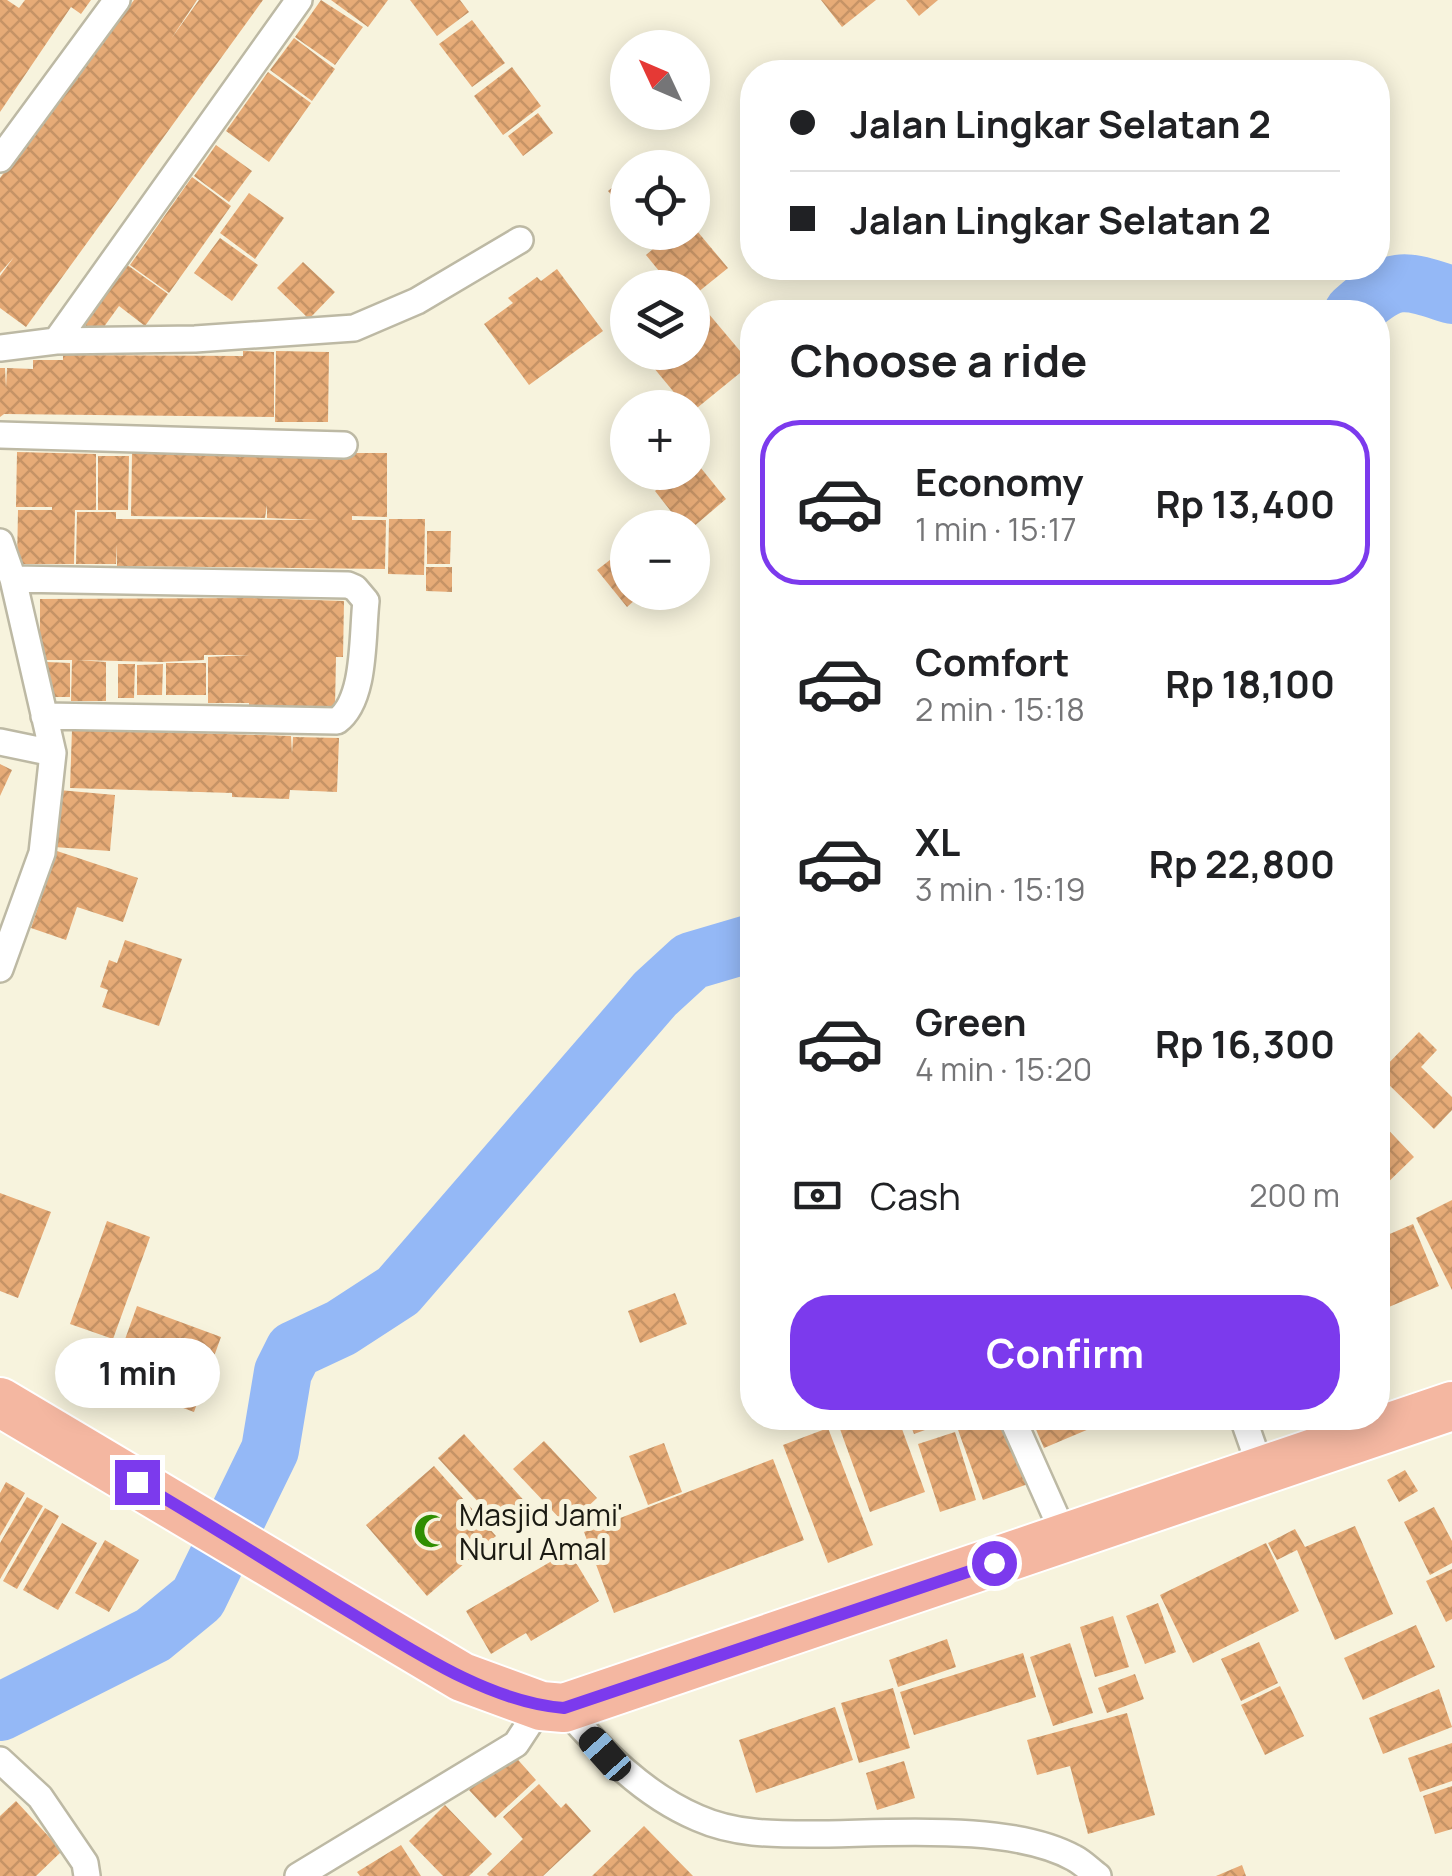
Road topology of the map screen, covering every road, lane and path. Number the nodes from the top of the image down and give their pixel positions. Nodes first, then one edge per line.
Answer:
1 (117, 0) edge
2 (299, 0) edge
3 (0, 159) edge
4 (520, 240) dead end
5 (56, 341) junction
6 (0, 348) edge
7 (0, 434) edge
8 (344, 444) dead end
9 (0, 542) edge
10 (14, 579) junction
11 (44, 716) junction
12 (0, 742) edge
13 (53, 753) junction
14 (0, 969) edge
15 (0, 1402) edge
16 (1452, 1406) edge
17 (1390, 1428) edge
18 (1017, 1430) edge
19 (1247, 1430) edge
20 (1383, 1430) edge
21 (1262, 1472) junction
22 (1066, 1539) junction
23 (552, 1707) junction
24 (0, 1760) edge
25 (87, 1876) edge
26 (298, 1876) edge
27 (1098, 1876) edge

1 - 3 street
2 - 5 street
4 - 5 street
5 - 6 street
7 - 8 street
9 - 10 street
10 - 11 street
10 - 11 street
11 - 13 street
12 - 13 street
13 - 14 street
15 - 23 highway
16 - 17 highway
18 - 22 street
19 - 21 street
20 - 21 highway
21 - 22 highway
22 - 23 highway
23 - 26 street
23 - 27 street
24 - 25 street

